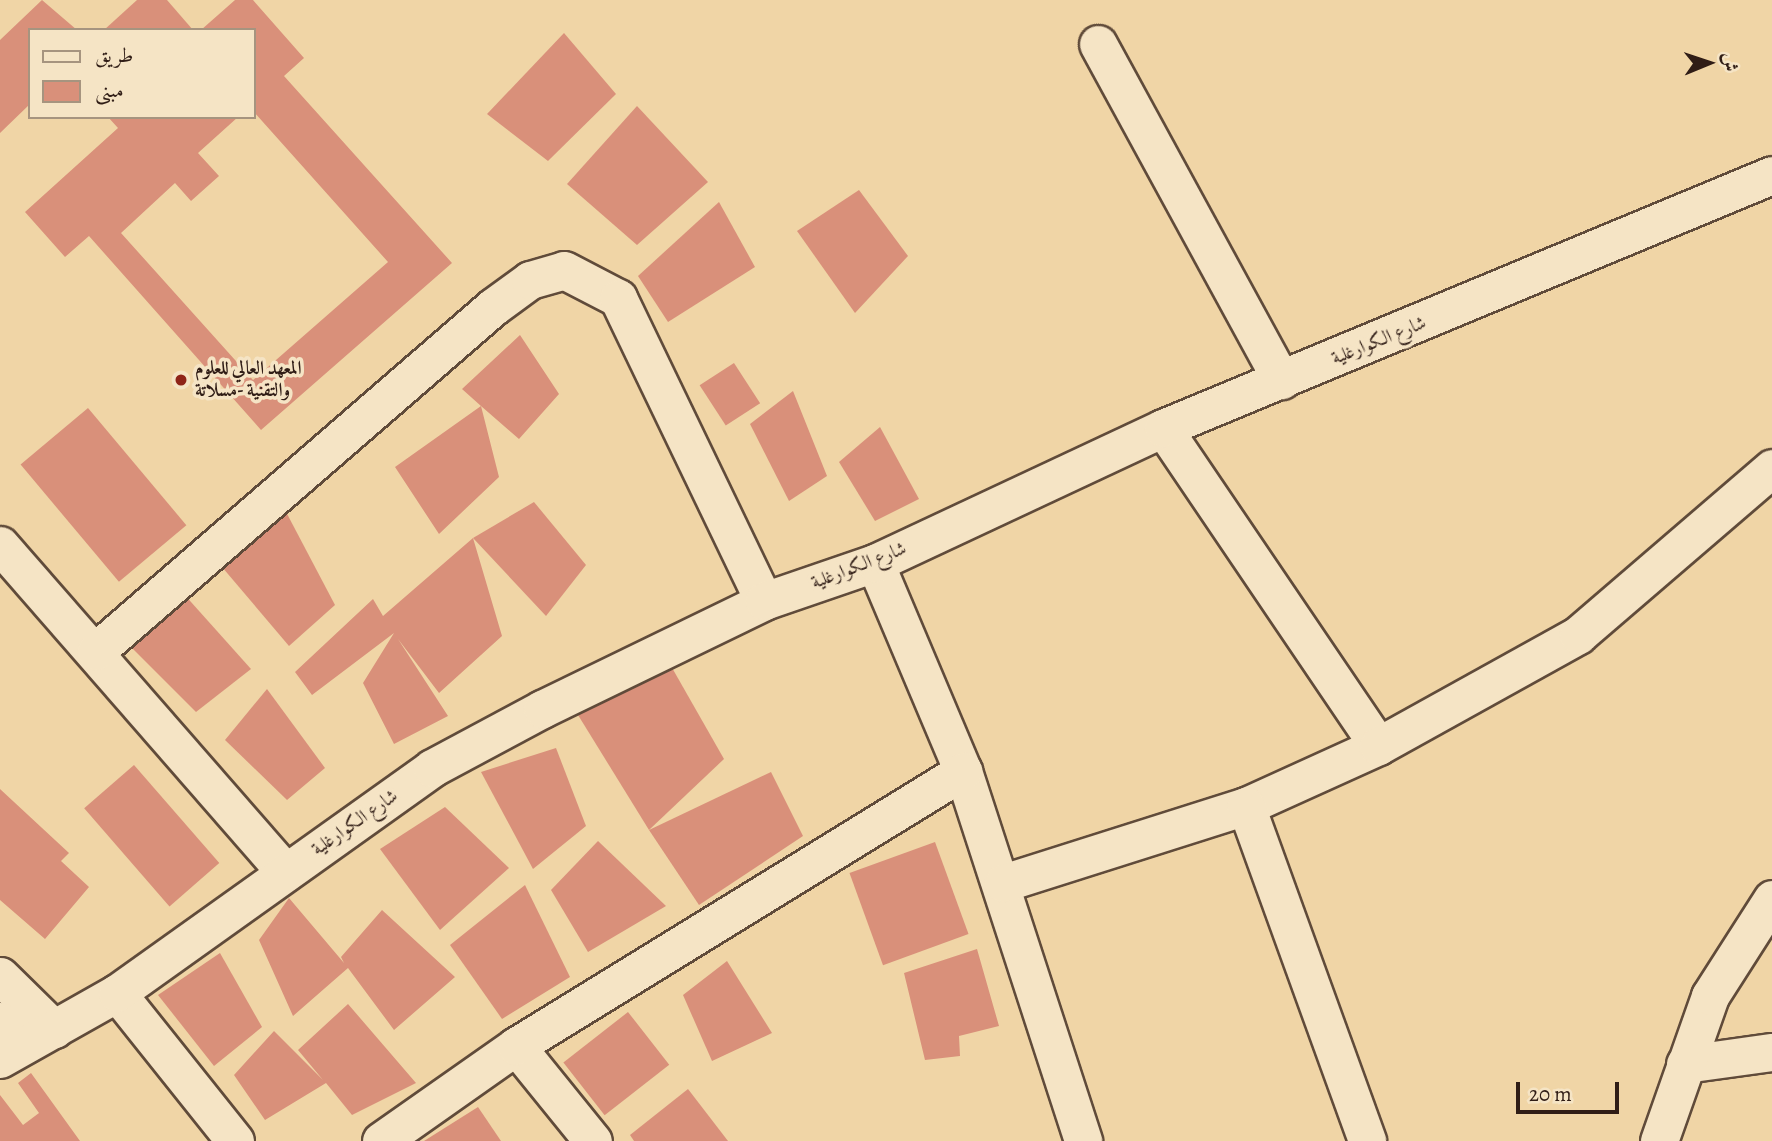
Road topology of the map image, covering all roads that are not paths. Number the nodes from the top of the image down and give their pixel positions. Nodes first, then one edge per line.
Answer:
1 (1098, 44) dead end
2 (1772, 176) edge
3 (1282, 380) junction
4 (1163, 428) junction
5 (1772, 468) edge
6 (0, 545) edge
7 (875, 563) junction
8 (764, 601) junction
9 (96, 650) junction
10 (1378, 746) junction
11 (963, 771) junction
12 (1246, 806) junction
13 (285, 873) junction
14 (1003, 883) junction
15 (1772, 899) edge
16 (0, 976) edge
17 (117, 993) junction
18 (20, 1038) edge
19 (516, 1046) junction
20 (1772, 1052) edge
21 (1685, 1064) junction
22 (235, 1141) edge
23 (381, 1141) edge
24 (593, 1141) edge
25 (1083, 1141) edge
26 (1367, 1141) edge
27 (1659, 1141) edge

1 - 3 street
2 - 3 street, شارع الكوارغلية
3 - 4 street, شارع الكوارغلية
4 - 7 street, شارع الكوارغلية
4 - 10 street
5 - 10 street
6 - 9 street
7 - 8 street, شارع الكوارغلية
7 - 11 street
8 - 9 street
8 - 13 street, شارع الكوارغلية
9 - 13 street
10 - 12 street
11 - 14 street
11 - 19 street
12 - 14 street
12 - 26 street
13 - 17 street, شارع الكوارغلية
14 - 25 street
15 - 21 street
16 - 18 street
17 - 18 street, شارع الكوارغلية
17 - 22 street
19 - 23 street
19 - 24 street
20 - 21 street
21 - 27 street

